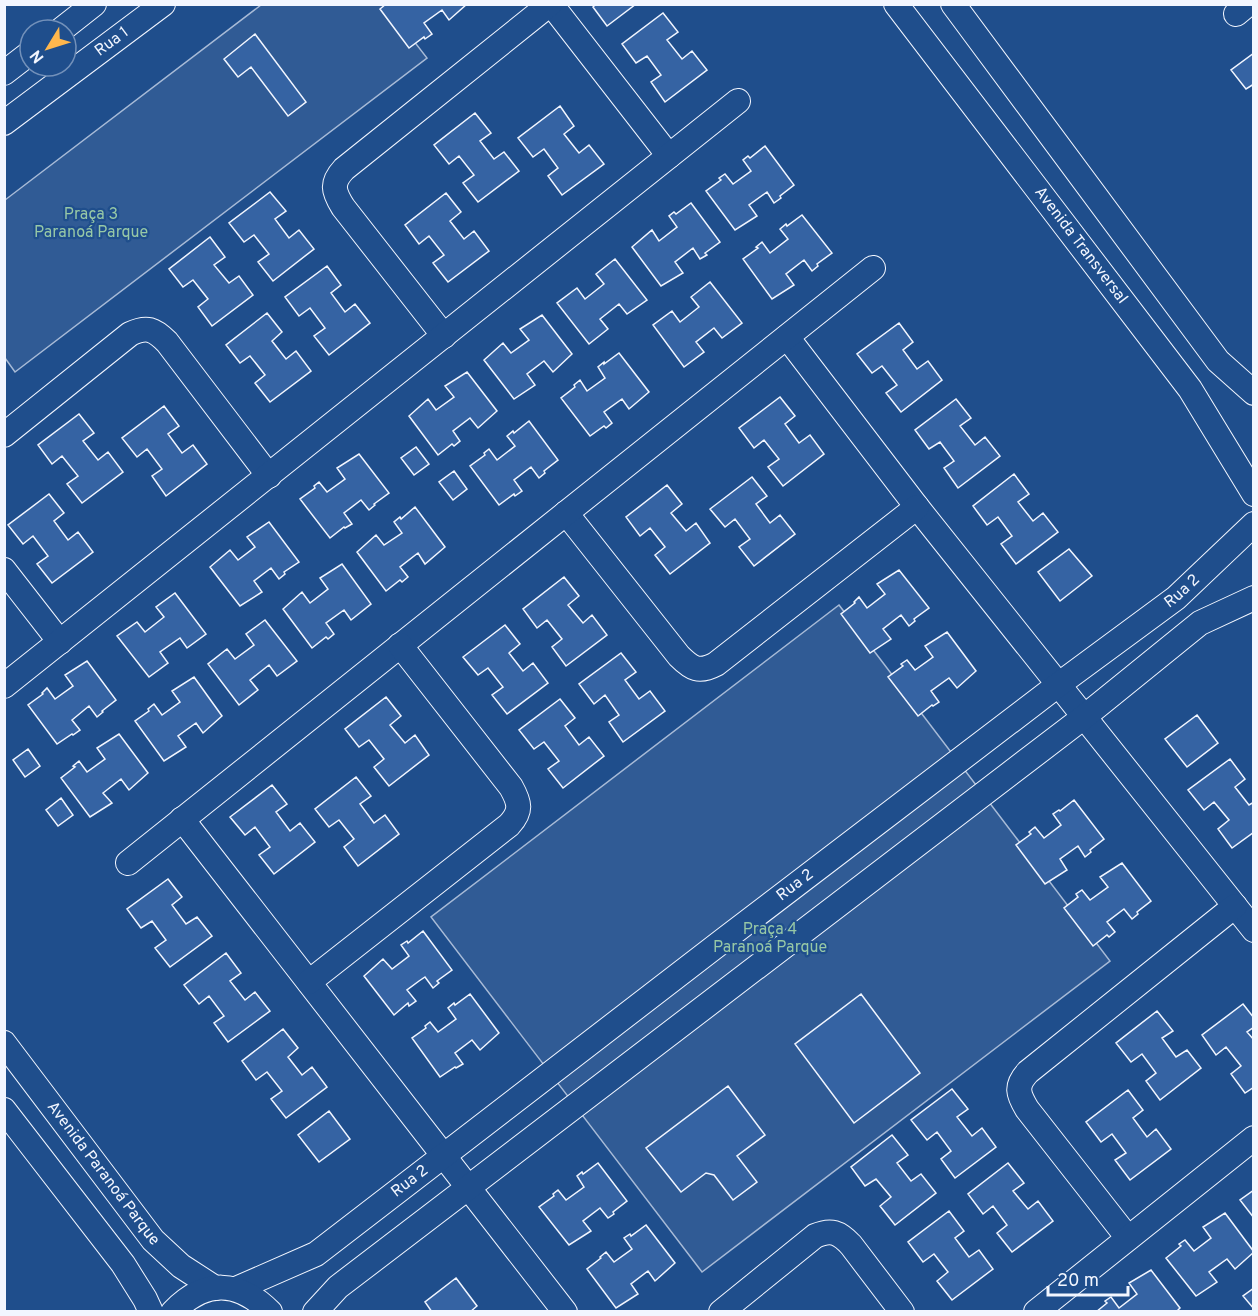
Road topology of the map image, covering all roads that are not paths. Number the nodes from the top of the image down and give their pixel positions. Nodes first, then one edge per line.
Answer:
1 (94, 4) edge
2 (163, 4) edge
3 (551, 4) edge
4 (896, 4) edge
5 (953, 4) edge
6 (76, 18) edge
7 (18, 62) edge
8 (4, 73) edge
9 (738, 101) dead end
10 (4, 123) edge
11 (669, 156) junction
12 (873, 268) dead end
13 (444, 336) junction
14 (787, 337) junction
15 (1254, 393) edge
16 (4, 435) edge
17 (268, 476) junction
18 (1254, 494) edge
19 (917, 507) junction
20 (566, 513) junction
21 (1254, 524) edge
22 (4, 570) edge
23 (1254, 598) edge
24 (60, 642) junction
25 (400, 645) junction
26 (1059, 685) junction
27 (4, 686) edge
28 (1084, 717) junction
29 (182, 819) junction
30 (128, 863) dead end
31 (1235, 906) junction
32 (1254, 930) edge
33 (309, 982) junction
34 (4, 1043) edge
35 (4, 1110) edge
36 (1254, 1138) edge
37 (444, 1154) junction
38 (470, 1188) junction
39 (1128, 1238) junction
40 (226, 1288) junction
41 (151, 1311) edge
42 (173, 1311) edge
43 (270, 1311) edge
44 (315, 1311) edge
45 (565, 1311) edge
46 (721, 1311) edge
47 (902, 1311) edge
48 (1036, 1311) edge

1 - 6 street
2 - 10 street, Rua 1
3 - 11 street
3 - 13 street
4 - 18 street, Avenida Transversal
5 - 15 street
7 - 8 street
9 - 11 street
11 - 13 street
12 - 14 street
13 - 17 street
14 - 19 street
14 - 20 street
16 - 17 street
17 - 24 street
19 - 20 street
19 - 26 street
20 - 25 street
21 - 26 street, Rua 2
22 - 24 street
23 - 28 street
24 - 27 street
25 - 29 street
25 - 33 street
26 - 28 street
26 - 37 street, Rua 2
28 - 31 street
28 - 38 street
29 - 30 street
29 - 33 street
31 - 32 street
31 - 39 street
33 - 37 street
34 - 40 street, Avenida Paranoá Parque
35 - 41 street
36 - 39 street
37 - 38 street
37 - 40 street, Rua 2
38 - 44 street
38 - 45 street
39 - 48 street
40 - 42 street
40 - 43 street, Avenida Paranoá Parque
46 - 47 street

